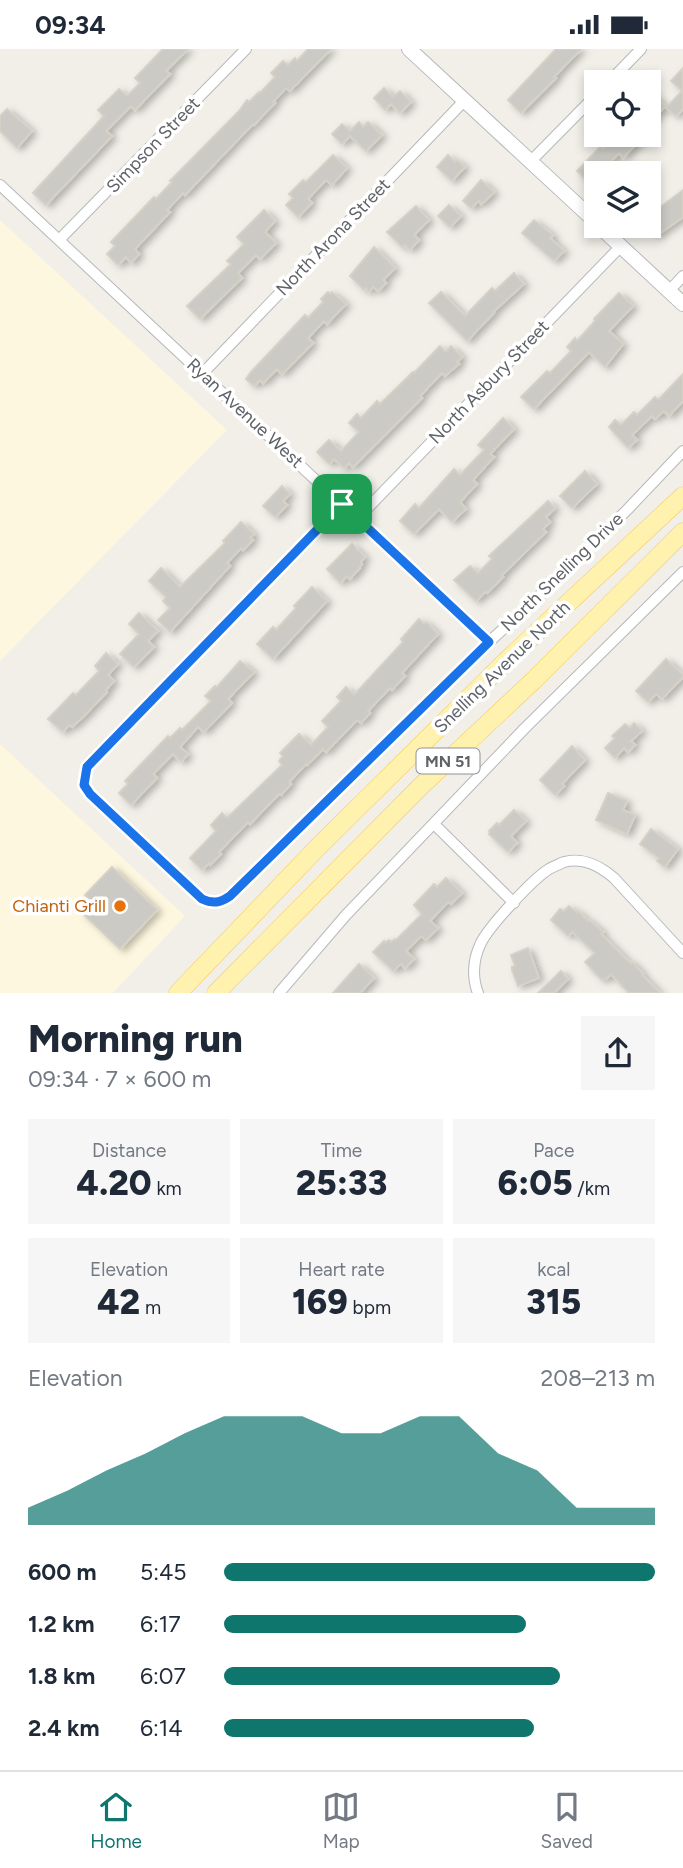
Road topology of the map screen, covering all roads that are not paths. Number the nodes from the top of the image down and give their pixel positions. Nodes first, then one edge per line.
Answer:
1 (246, 49) edge
2 (410, 49) edge
3 (641, 49) edge
4 (620, 70) edge
5 (465, 100) junction
6 (584, 107) edge
7 (530, 162) junction
8 (0, 185) edge
9 (584, 212) edge
10 (612, 238) edge
11 (59, 240) junction
12 (621, 246) junction
13 (683, 276) edge
14 (669, 291) junction
15 (683, 304) edge
16 (202, 374) junction
17 (683, 451) edge
18 (683, 496) edge
19 (342, 504) junction
20 (357, 519) junction
21 (683, 532) edge
22 (683, 572) edge
23 (489, 642) junction
24 (434, 824) junction
25 (514, 903) junction
26 (683, 953) edge
27 (178, 993) edge
28 (216, 993) edge
29 (279, 993) edge
30 (478, 993) edge

1 - 11 street, Simpson Street
2 - 5 street
3 - 4 street
5 - 7 street
5 - 16 street, North Arona Street
6 - 7 street
7 - 9 street
8 - 11 street, Ryan Avenue West
10 - 12 street
11 - 16 street, Ryan Avenue West
12 - 14 street
12 - 20 street, North Asbury Street
13 - 14 street
14 - 15 street
16 - 19 street, Ryan Avenue West
17 - 23 street, North Snelling Drive
18 - 27 main road, Snelling Avenue North / MN 51
19 - 20 street, Ryan Avenue West
19 - 23 street, North Snelling Drive
20 - 23 street, Ryan Avenue West
21 - 28 main road, Snelling Avenue North / MN 51
22 - 24 street
24 - 25 street
24 - 29 street
25 - 26 street
25 - 30 street

